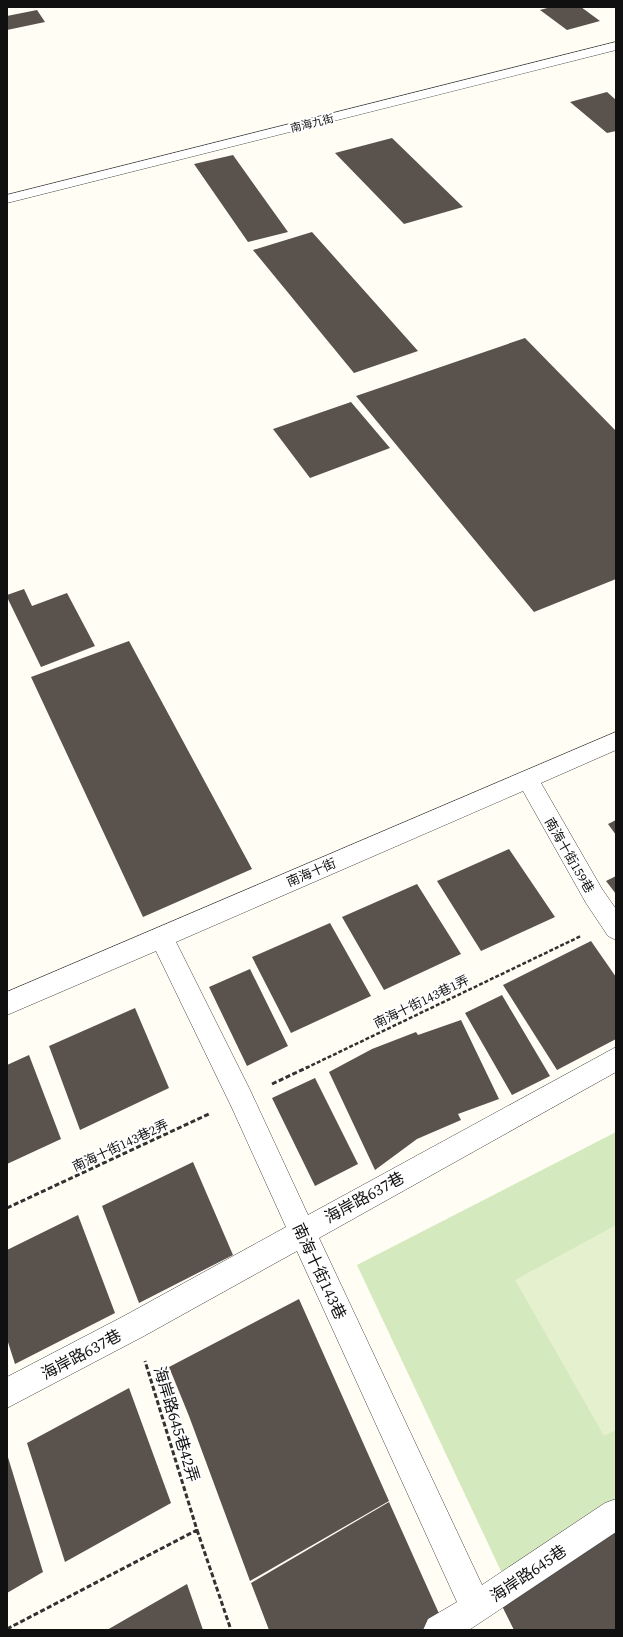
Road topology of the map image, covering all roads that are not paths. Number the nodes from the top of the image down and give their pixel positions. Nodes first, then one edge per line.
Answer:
1 (616, 46) edge
2 (7, 199) edge
3 (616, 741) edge
4 (527, 779) junction
5 (613, 925) edge
6 (161, 937) junction
7 (7, 1004) edge
8 (616, 1059) edge
9 (302, 1232) junction
10 (7, 1393) edge
11 (616, 1514) edge
12 (476, 1608) junction
13 (439, 1630) edge

1 - 2 street, 南海九街
3 - 4 street, 南海十街
4 - 5 street, 南海十街159巷
4 - 6 street, 南海十街
6 - 7 street, 南海十街
6 - 9 street, 南海十街143巷
8 - 9 street, 海岸路637巷
9 - 10 street, 海岸路637巷
9 - 12 street, 南海十街143巷
11 - 12 street, 海岸路645巷
12 - 13 street, 海岸路645巷

